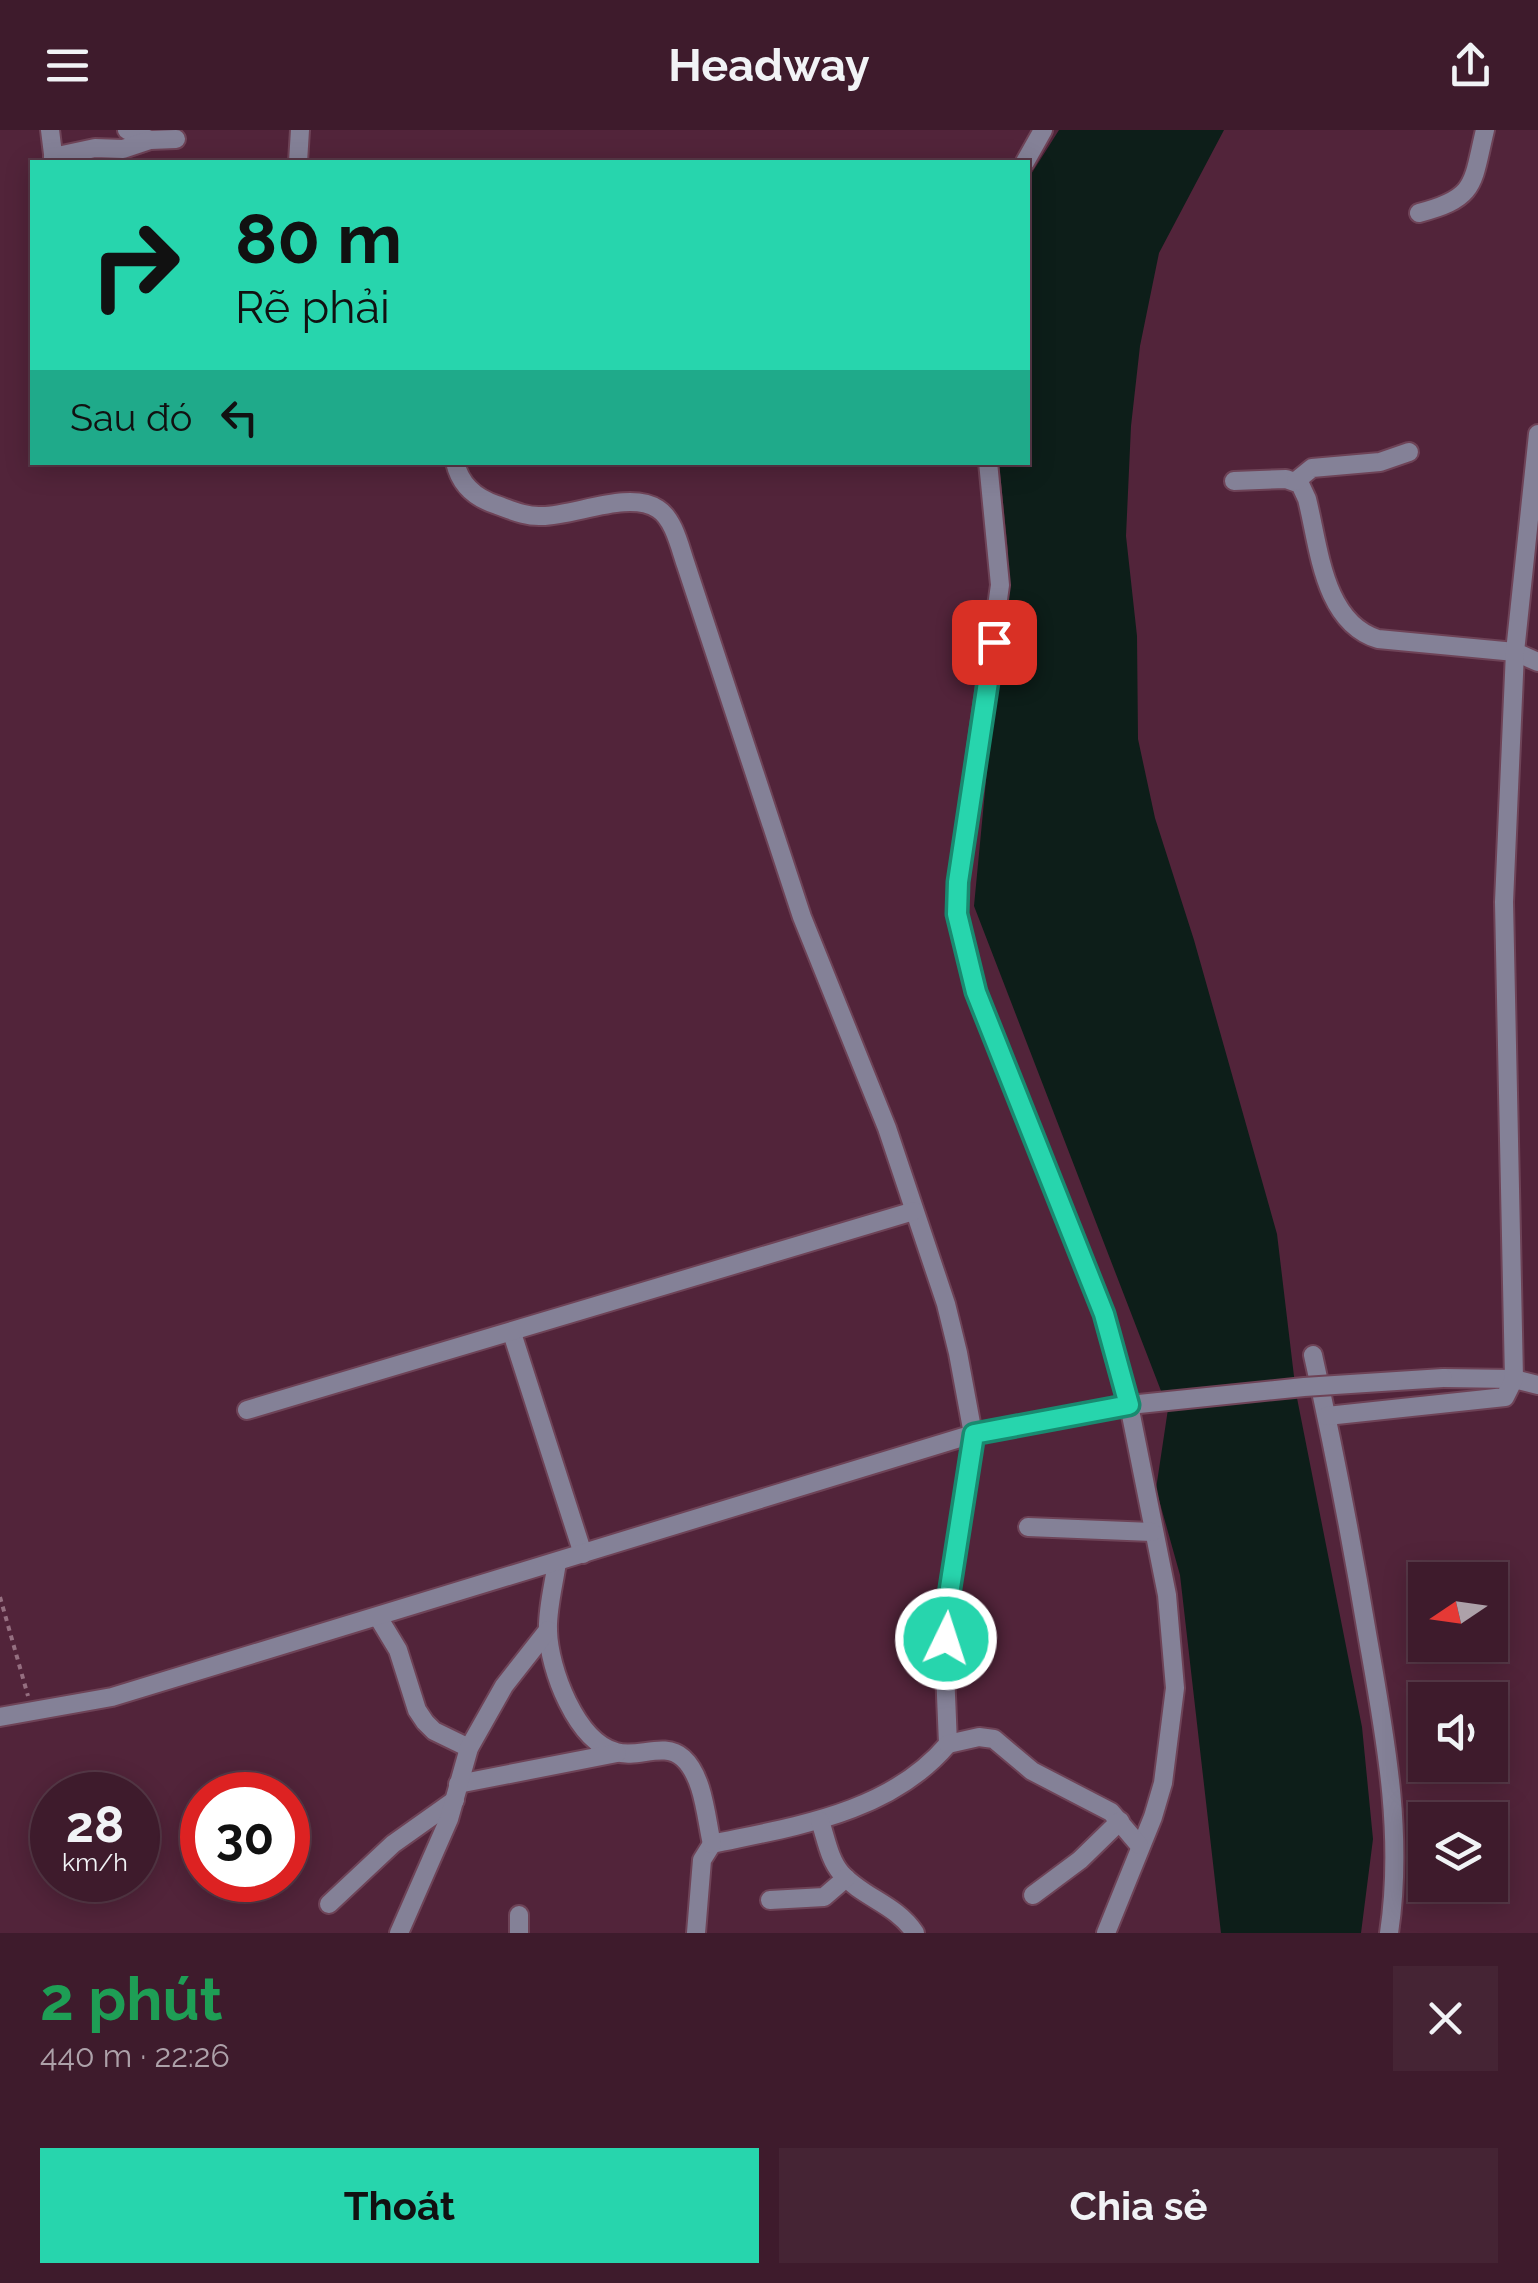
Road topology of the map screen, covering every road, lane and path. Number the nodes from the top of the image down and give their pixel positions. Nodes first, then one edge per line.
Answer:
1 (50, 130) edge
2 (126, 130) edge
3 (300, 130) edge
4 (1043, 130) edge
5 (1485, 130) edge
6 (176, 139) dead end
7 (150, 140) junction
8 (54, 160) edge
9 (298, 160) edge
10 (1026, 160) edge
11 (1419, 213) dead end
12 (1538, 434) edge
13 (1409, 452) dead end
14 (457, 465) edge
15 (988, 465) edge
16 (1296, 480) junction
17 (1234, 481) dead end
18 (1515, 652) junction
19 (1538, 662) edge
20 (914, 1211) junction
21 (512, 1333) junction
22 (1313, 1355) dead end
23 (1514, 1380) junction
24 (1538, 1385) edge
25 (1134, 1404) junction
26 (247, 1410) dead end
27 (1326, 1416) junction
28 (974, 1434) junction
29 (1028, 1527) dead end
30 (1152, 1532) junction
31 (583, 1554) junction
32 (556, 1562) junction
33 (0, 1597) edge
34 (378, 1617) junction
35 (548, 1630) junction
36 (17, 1713) edge
37 (948, 1744) junction
38 (469, 1748) junction
39 (617, 1753) junction
40 (456, 1792) junction
41 (820, 1821) junction
42 (1120, 1821) junction
43 (712, 1844) junction
44 (1139, 1844) junction
45 (846, 1878) junction
46 (1033, 1895) dead end
47 (770, 1900) dead end
48 (329, 1904) dead end
49 (399, 1933) edge
50 (696, 1933) edge
51 (915, 1933) edge
52 (1106, 1933) edge
53 (1389, 1933) edge

1 - 8 street
2 - 7 street
3 - 9 street
4 - 10 street
5 - 11 street
6 - 7 street
7 - 8 street
12 - 18 street
13 - 16 street
14 - 20 street
15 - 25 street
16 - 17 street
16 - 18 street
18 - 19 street
18 - 23 street
20 - 21 street
20 - 28 street
21 - 26 street
21 - 31 street
22 - 27 street
23 - 24 street
23 - 25 street, bridge
23 - 27 street
25 - 28 street
25 - 30 street
27 - 53 street
28 - 31 street
28 - 37 street
29 - 30 street
30 - 44 street
31 - 32 street
32 - 34 street
32 - 35 street
33 - 36 path
34 - 36 street
34 - 38 street
35 - 38 street
35 - 39 street
37 - 41 street
37 - 42 street
38 - 40 street
39 - 40 street
39 - 43 street
40 - 48 street
40 - 49 street
41 - 43 street
41 - 45 street
42 - 44 street
42 - 46 street
43 - 50 street
44 - 52 street
45 - 47 street
45 - 51 street

